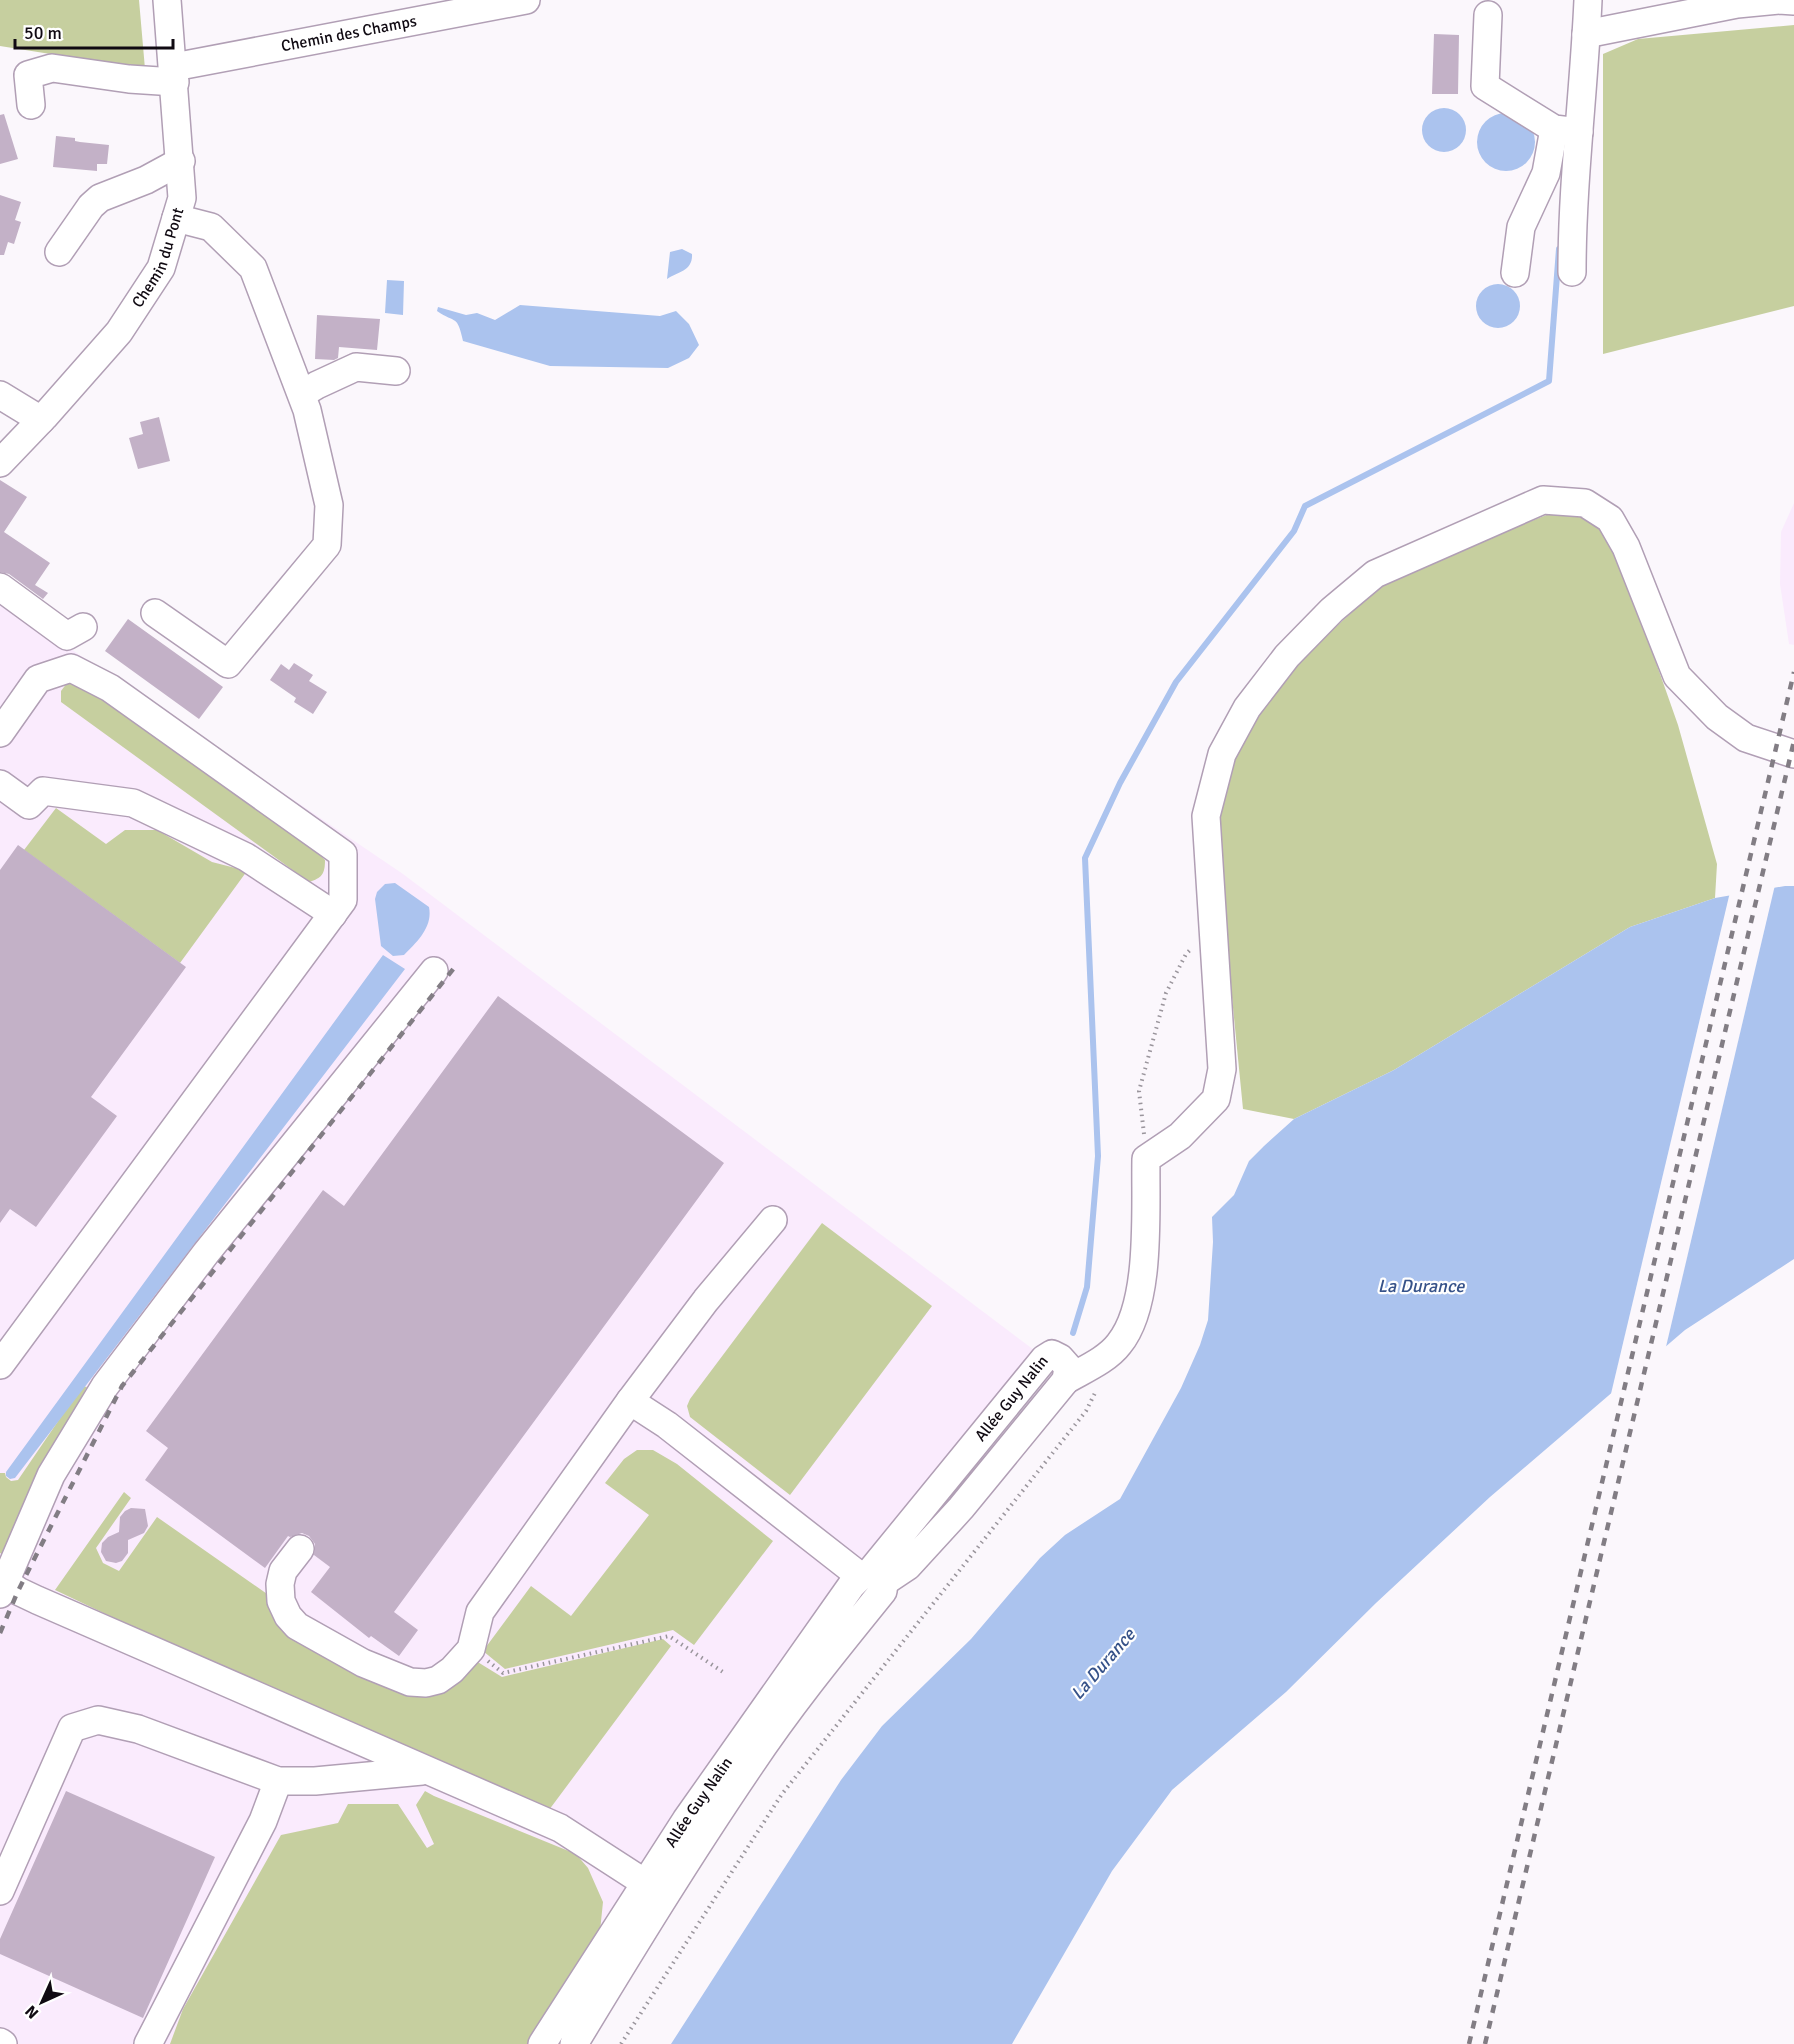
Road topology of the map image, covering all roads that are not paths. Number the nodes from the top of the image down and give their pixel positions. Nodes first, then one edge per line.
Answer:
1 (167, 0) edge
2 (526, 0) edge
3 (1588, 0) edge
4 (1794, 1) edge
5 (1488, 15) dead end
6 (1586, 46) junction
7 (174, 75) junction
8 (31, 105) dead end
9 (1566, 131) junction
10 (181, 161) junction
11 (176, 218) junction
12 (59, 252) dead end
13 (1572, 272) dead end
14 (1515, 273) dead end
15 (396, 371) dead end
16 (302, 394) junction
17 (0, 395) edge
18 (41, 420) junction
19 (0, 463) edge
20 (0, 586) edge
21 (155, 613) dead end
22 (83, 627) dead end
23 (0, 733) edge
24 (1794, 754) edge
25 (0, 784) edge
26 (333, 914) junction
27 (434, 971) dead end
28 (773, 1220) dead end
29 (0, 1365) edge
30 (630, 1401) junction
31 (300, 1549) dead end
32 (871, 1577) junction
33 (2, 1584) edge
34 (426, 1771) junction
35 (278, 1781) junction
36 (655, 1889) junction
37 (0, 1891) edge
38 (148, 2044) edge
39 (542, 2044) edge
40 (574, 2044) edge

1 - 7 street, Chemin du Pont
2 - 7 street, Chemin des Champs
3 - 6 street
4 - 6 street
5 - 9 street
6 - 9 street
7 - 8 street, Chemin des Champs
7 - 10 street, Chemin du Pont
9 - 13 street
9 - 14 street
10 - 11 street, Chemin du Pont
10 - 12 street
11 - 16 street
11 - 18 street, Chemin du Pont
15 - 16 street
16 - 21 street
17 - 18 street
18 - 19 street, Chemin du Pont
20 - 22 street
23 - 26 street
24 - 32 street, Allée Guy Nalin
25 - 26 street
26 - 29 street
27 - 33 street
28 - 30 street
30 - 31 street
30 - 32 street
32 - 36 street, Allée Guy Nalin
33 - 34 street
34 - 35 street
34 - 36 street
35 - 37 street
35 - 38 street
36 - 39 street, Allée Guy Nalin
36 - 40 street, Allée Guy Nalin

